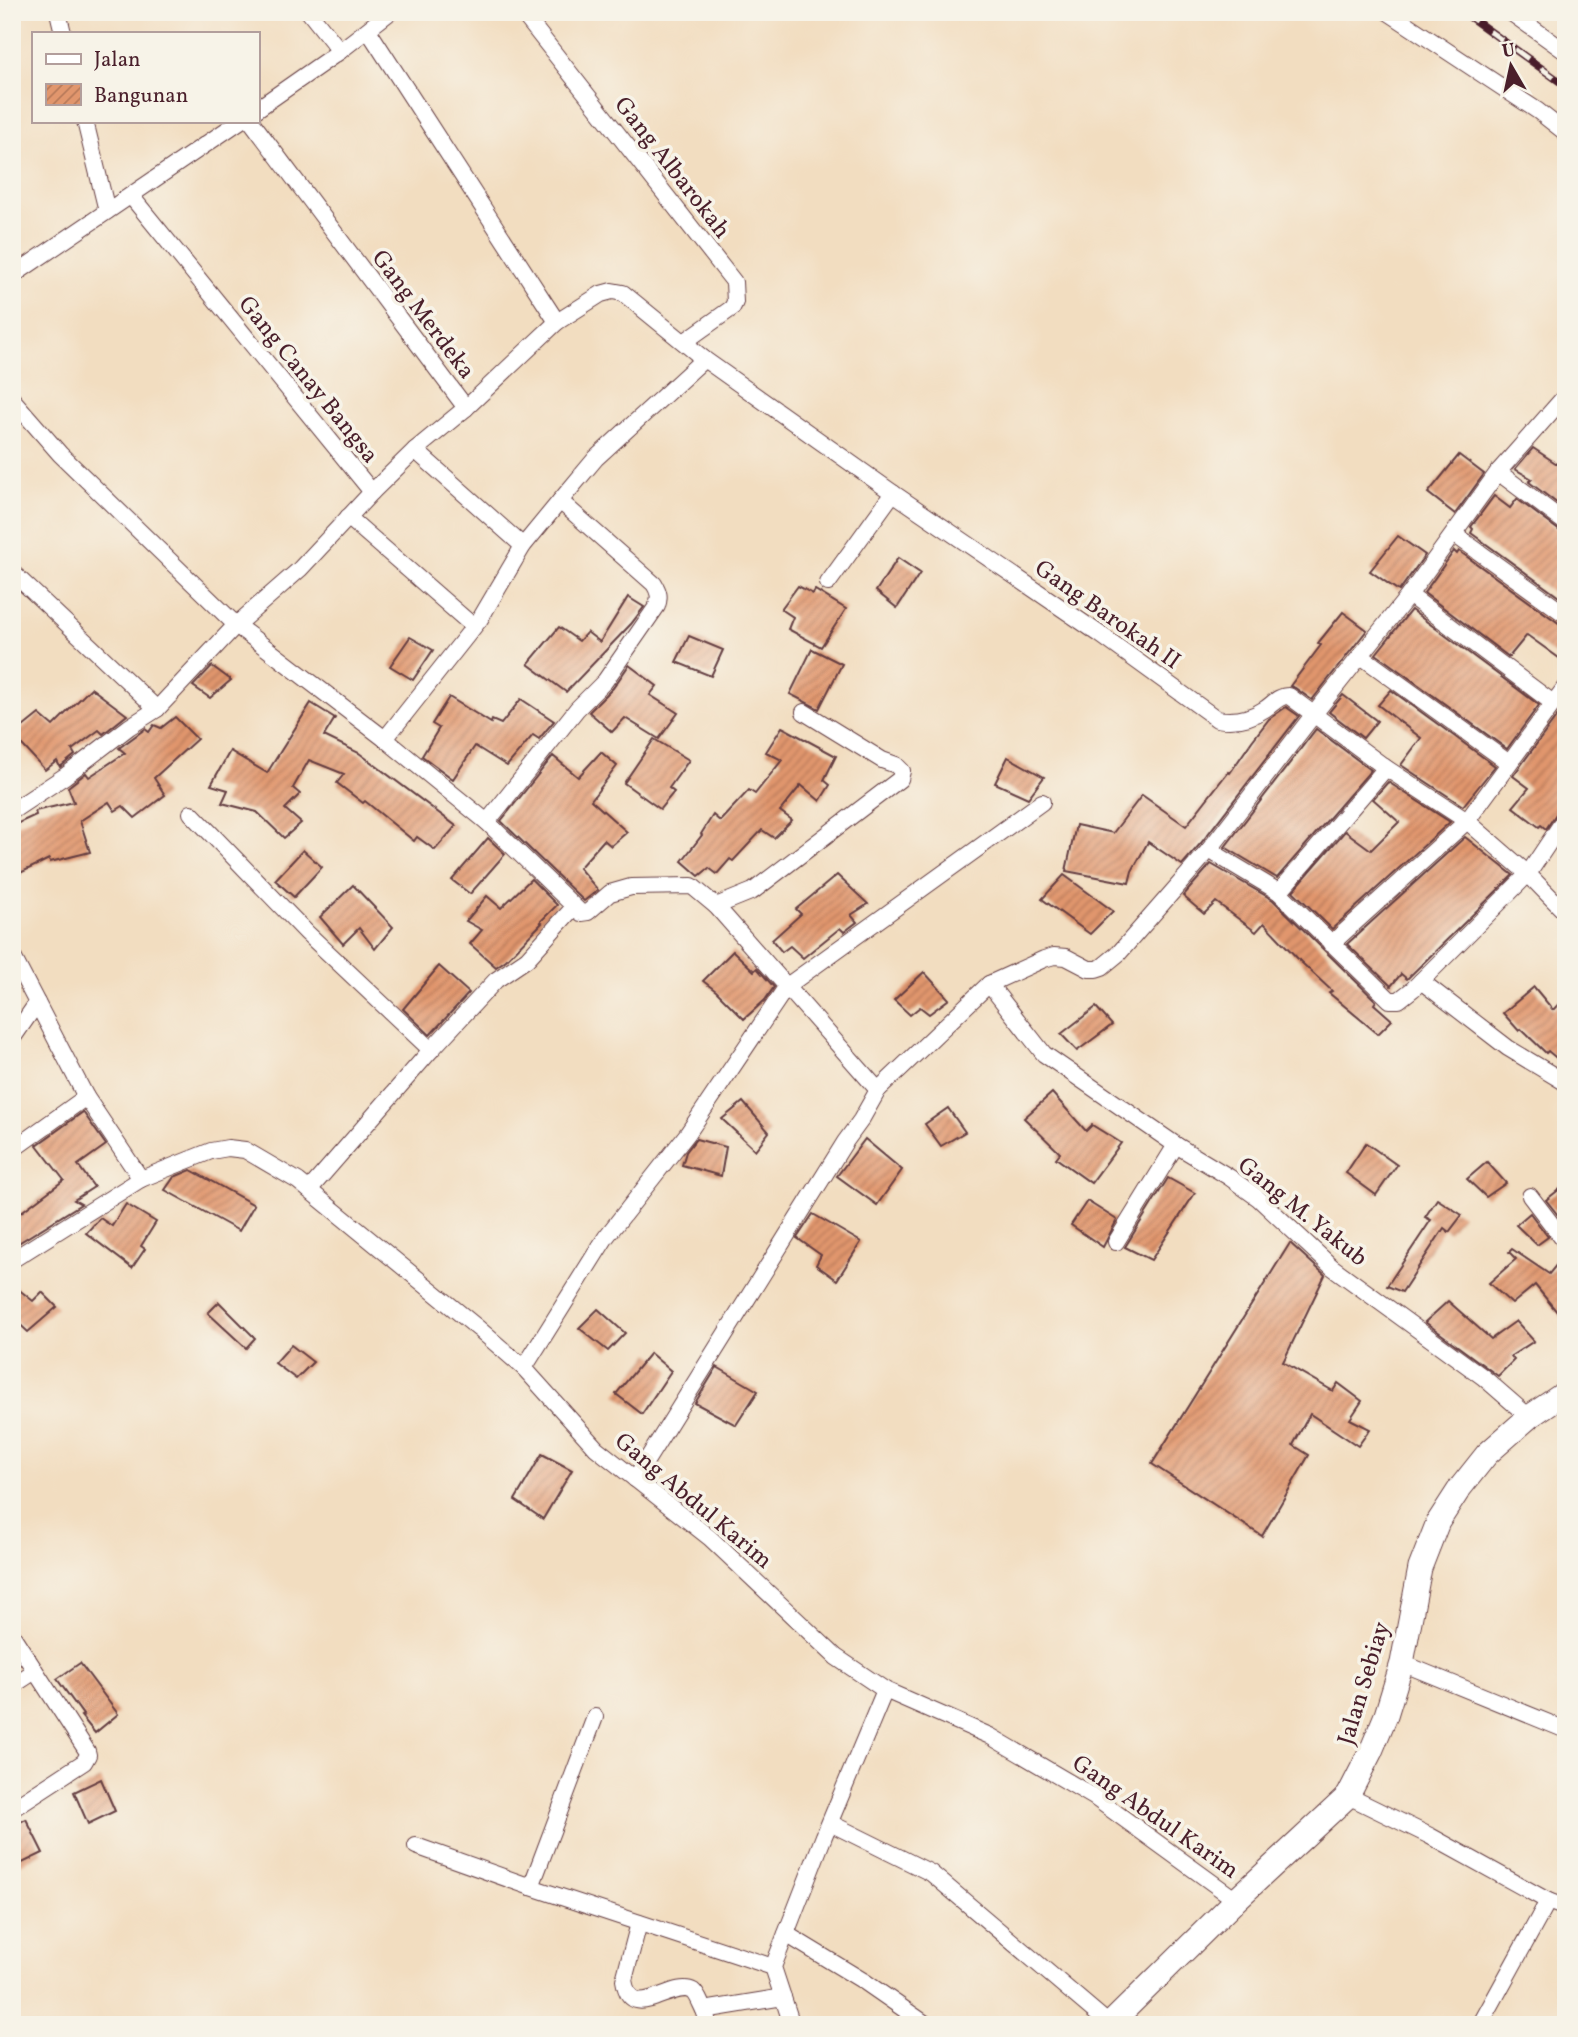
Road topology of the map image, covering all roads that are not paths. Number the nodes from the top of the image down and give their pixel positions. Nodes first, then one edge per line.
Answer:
1 (58, 12) edge
2 (309, 12) edge
3 (390, 12) edge
4 (522, 12) edge
5 (1388, 12) edge
6 (1510, 12) edge
7 (368, 30) junction
8 (63, 32) edge
9 (340, 51) junction
10 (1566, 52) edge
11 (259, 108) edge
12 (85, 122) edge
13 (239, 122) edge
14 (252, 122) edge
15 (1566, 133) edge
16 (131, 196) junction
17 (107, 211) junction
18 (12, 276) edge
19 (623, 293) joint
20 (557, 322) junction
21 (684, 342) junction
22 (704, 359) junction
23 (12, 399) edge
24 (1563, 403) edge
25 (466, 408) junction
26 (415, 450) junction
27 (1498, 472) junction
28 (372, 492) junction
29 (893, 493) junction
30 (559, 501) junction
31 (348, 517) junction
32 (1566, 523) edge
33 (1454, 534) junction
34 (523, 546) junction
35 (14, 578) edge
36 (828, 583) dead end
37 (1409, 595) junction
38 (1566, 615) edge
39 (236, 625) junction
40 (472, 626) junction
41 (1360, 656) junction
42 (1566, 686) edge
43 (1553, 703) junction
44 (157, 709) junction
45 (804, 712) dead end
46 (1314, 713) junction
47 (385, 739) junction
48 (1509, 763) junction
49 (1386, 768) junction
50 (1042, 802) dead end
51 (12, 811) edge
52 (191, 813) dead end
53 (1566, 817) edge
54 (1467, 821) junction
55 (487, 822) junction
56 (1209, 850) junction
57 (1528, 874) junction
58 (1279, 892) junction
59 (716, 906) junction
60 (574, 907) junction
61 (1566, 913) edge
62 (1331, 944) junction
63 (12, 955) edge
64 (1421, 981) junction
65 (989, 984) junction
66 (787, 986) junction
67 (37, 1003) junction
68 (12, 1039) edge
69 (430, 1050) junction
70 (1566, 1083) edge
71 (878, 1090) junction
72 (86, 1097) junction
73 (1176, 1145) junction
74 (12, 1150) edge
75 (141, 1179) junction
76 (309, 1190) junction
77 (1530, 1196) dead end
78 (1116, 1242) dead end
79 (1566, 1243) edge
80 (12, 1260) edge
81 (524, 1368) junction
82 (1566, 1392) edge
83 (1529, 1417) junction
84 (635, 1479) junction
85 (12, 1635) edge
86 (1402, 1663) junction
87 (35, 1671) junction
88 (12, 1686) edge
89 (886, 1690) junction
90 (595, 1717) dead end
91 (1566, 1730) edge
92 (1349, 1796) junction
93 (12, 1809) edge
94 (830, 1823) junction
95 (416, 1846) dead end
96 (531, 1887) junction
97 (1236, 1900) junction
98 (1548, 1901) junction
99 (1566, 1908) edge
100 (639, 1923) junction
101 (786, 1934) junction
102 (773, 1967) junction
103 (783, 1997) junction
104 (707, 2017) edge
105 (792, 2025) edge
106 (927, 2025) edge
107 (1109, 2025) edge
108 (1480, 2025) edge

1 - 8 street
2 - 9 street
3 - 7 street
4 - 21 street, Gang Albarokah
5 - 15 street
6 - 10 street
7 - 9 street
7 - 20 street
9 - 11 street
12 - 17 street
13 - 16 street
14 - 25 street, Gang Merdeka
16 - 17 street
16 - 28 street, Gang Canay Bangsa
17 - 18 street
19 - 20 street, Gang Merdeka
19 - 21 street, Gang Barokah II
20 - 25 street, Gang Merdeka
21 - 22 street, Gang Barokah II
22 - 29 street, Gang Barokah II
22 - 30 street
23 - 39 street
24 - 27 street
25 - 26 street, Gang Canay Bangsa
26 - 28 street, Gang Canay Bangsa
26 - 34 street
27 - 32 street
27 - 33 street
28 - 31 street
29 - 36 street
29 - 46 street, Gang Barokah II
30 - 34 street
30 - 55 street
31 - 39 street
31 - 40 street
33 - 37 street
33 - 38 street
34 - 40 street
35 - 44 street
37 - 41 street
37 - 43 street
39 - 44 street
39 - 47 street
40 - 47 street
41 - 46 street
41 - 48 street
42 - 43 street
43 - 48 street
44 - 51 street
45 - 59 street
46 - 49 street, Gang Barokah II
46 - 56 street
47 - 55 street
48 - 54 street
49 - 54 street, Gang Barokah II
49 - 58 street
50 - 66 street
52 - 69 street
53 - 57 street
54 - 57 street, Gang Barokah II
54 - 62 street
55 - 60 street
56 - 58 street
56 - 65 street
57 - 61 street, Gang Barokah II
57 - 64 street
58 - 62 street
59 - 60 street
59 - 66 street
60 - 69 street
62 - 64 street
63 - 67 street
64 - 70 street
65 - 71 street
65 - 73 street, Gang M. Yakub
66 - 71 street
66 - 81 street
67 - 68 street
67 - 72 street
69 - 76 street
71 - 84 street
72 - 74 street
72 - 75 street
73 - 78 street
73 - 83 street, Gang M. Yakub
75 - 76 street, Gang Abdul Karim
75 - 80 street, Gang Abdul Karim
76 - 81 street, Gang Abdul Karim
77 - 79 street
81 - 84 street, Gang Abdul Karim
82 - 83 street, Jalan Sebiay
83 - 86 street, Jalan Sebiay
84 - 89 street, Gang Abdul Karim
85 - 87 street
86 - 91 street
86 - 92 street, Jalan Sebiay
87 - 88 street
87 - 93 street
89 - 94 street
89 - 97 street, Gang Abdul Karim
90 - 96 street
92 - 97 street, Jalan Sebiay
92 - 98 street
94 - 101 street
94 - 107 street
95 - 96 street
96 - 100 street
97 - 107 street, Jalan Sebiay
98 - 99 street
98 - 108 street
100 - 102 street
100 - 104 street
101 - 102 street
101 - 106 street
102 - 103 street
103 - 104 street
103 - 105 street

